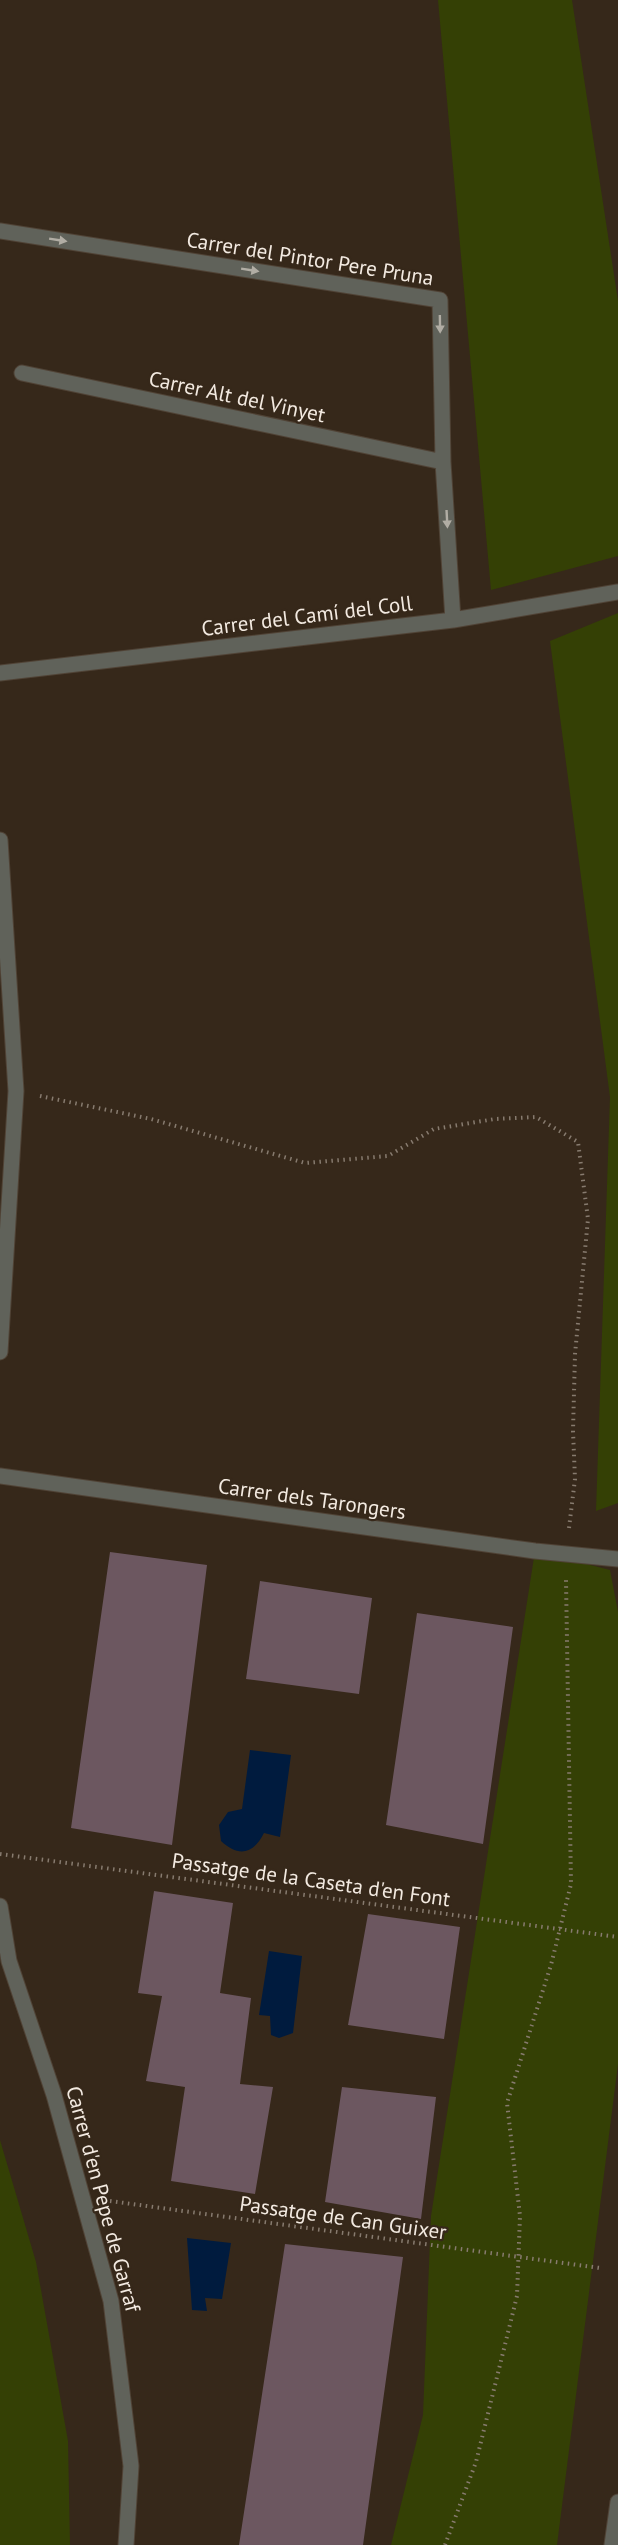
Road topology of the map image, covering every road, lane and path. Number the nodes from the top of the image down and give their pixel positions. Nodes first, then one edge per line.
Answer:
1 (0, 231) edge
2 (22, 373) dead end
3 (443, 462) junction
4 (618, 592) edge
5 (453, 620) junction
6 (0, 674) edge
7 (0, 840) edge
8 (16, 1091) junction
9 (0, 1352) edge
10 (0, 1476) edge
11 (565, 1555) junction
12 (618, 1559) edge
13 (0, 1854) edge
14 (0, 1906) edge
15 (560, 1929) junction
16 (618, 1937) edge
17 (82, 2197) junction
18 (518, 2257) junction
19 (600, 2268) dead end
20 (618, 2502) edge
21 (126, 2545) edge
22 (445, 2545) edge
23 (612, 2545) edge

1 -> 3 street, Carrer del Pintor Pere Pruna
2 - 3 street, Carrer Alt del Vinyet
3 -> 5 street, Carrer del Pintor Pere Pruna
4 - 5 street, Carrer del Camí del Coll
5 - 6 street, Carrer del Camí del Coll
7 - 8 street
8 - 9 street
8 - 11 path
10 - 11 street, Carrer dels Tarongers
11 - 12 street, Carrer dels Tarongers
11 - 15 path
13 - 15 path, Passatge de la Caseta d'en Font
14 - 17 street, Carrer d'en Pepe de Garraf
15 - 16 path, Passatge de la Caseta d'en Font
15 - 18 path
17 - 18 path, Passatge de Can Guixer
17 - 21 street, Carrer d'en Pepe de Garraf
18 - 19 path, Passatge de Can Guixer
18 - 22 path
20 - 23 street

